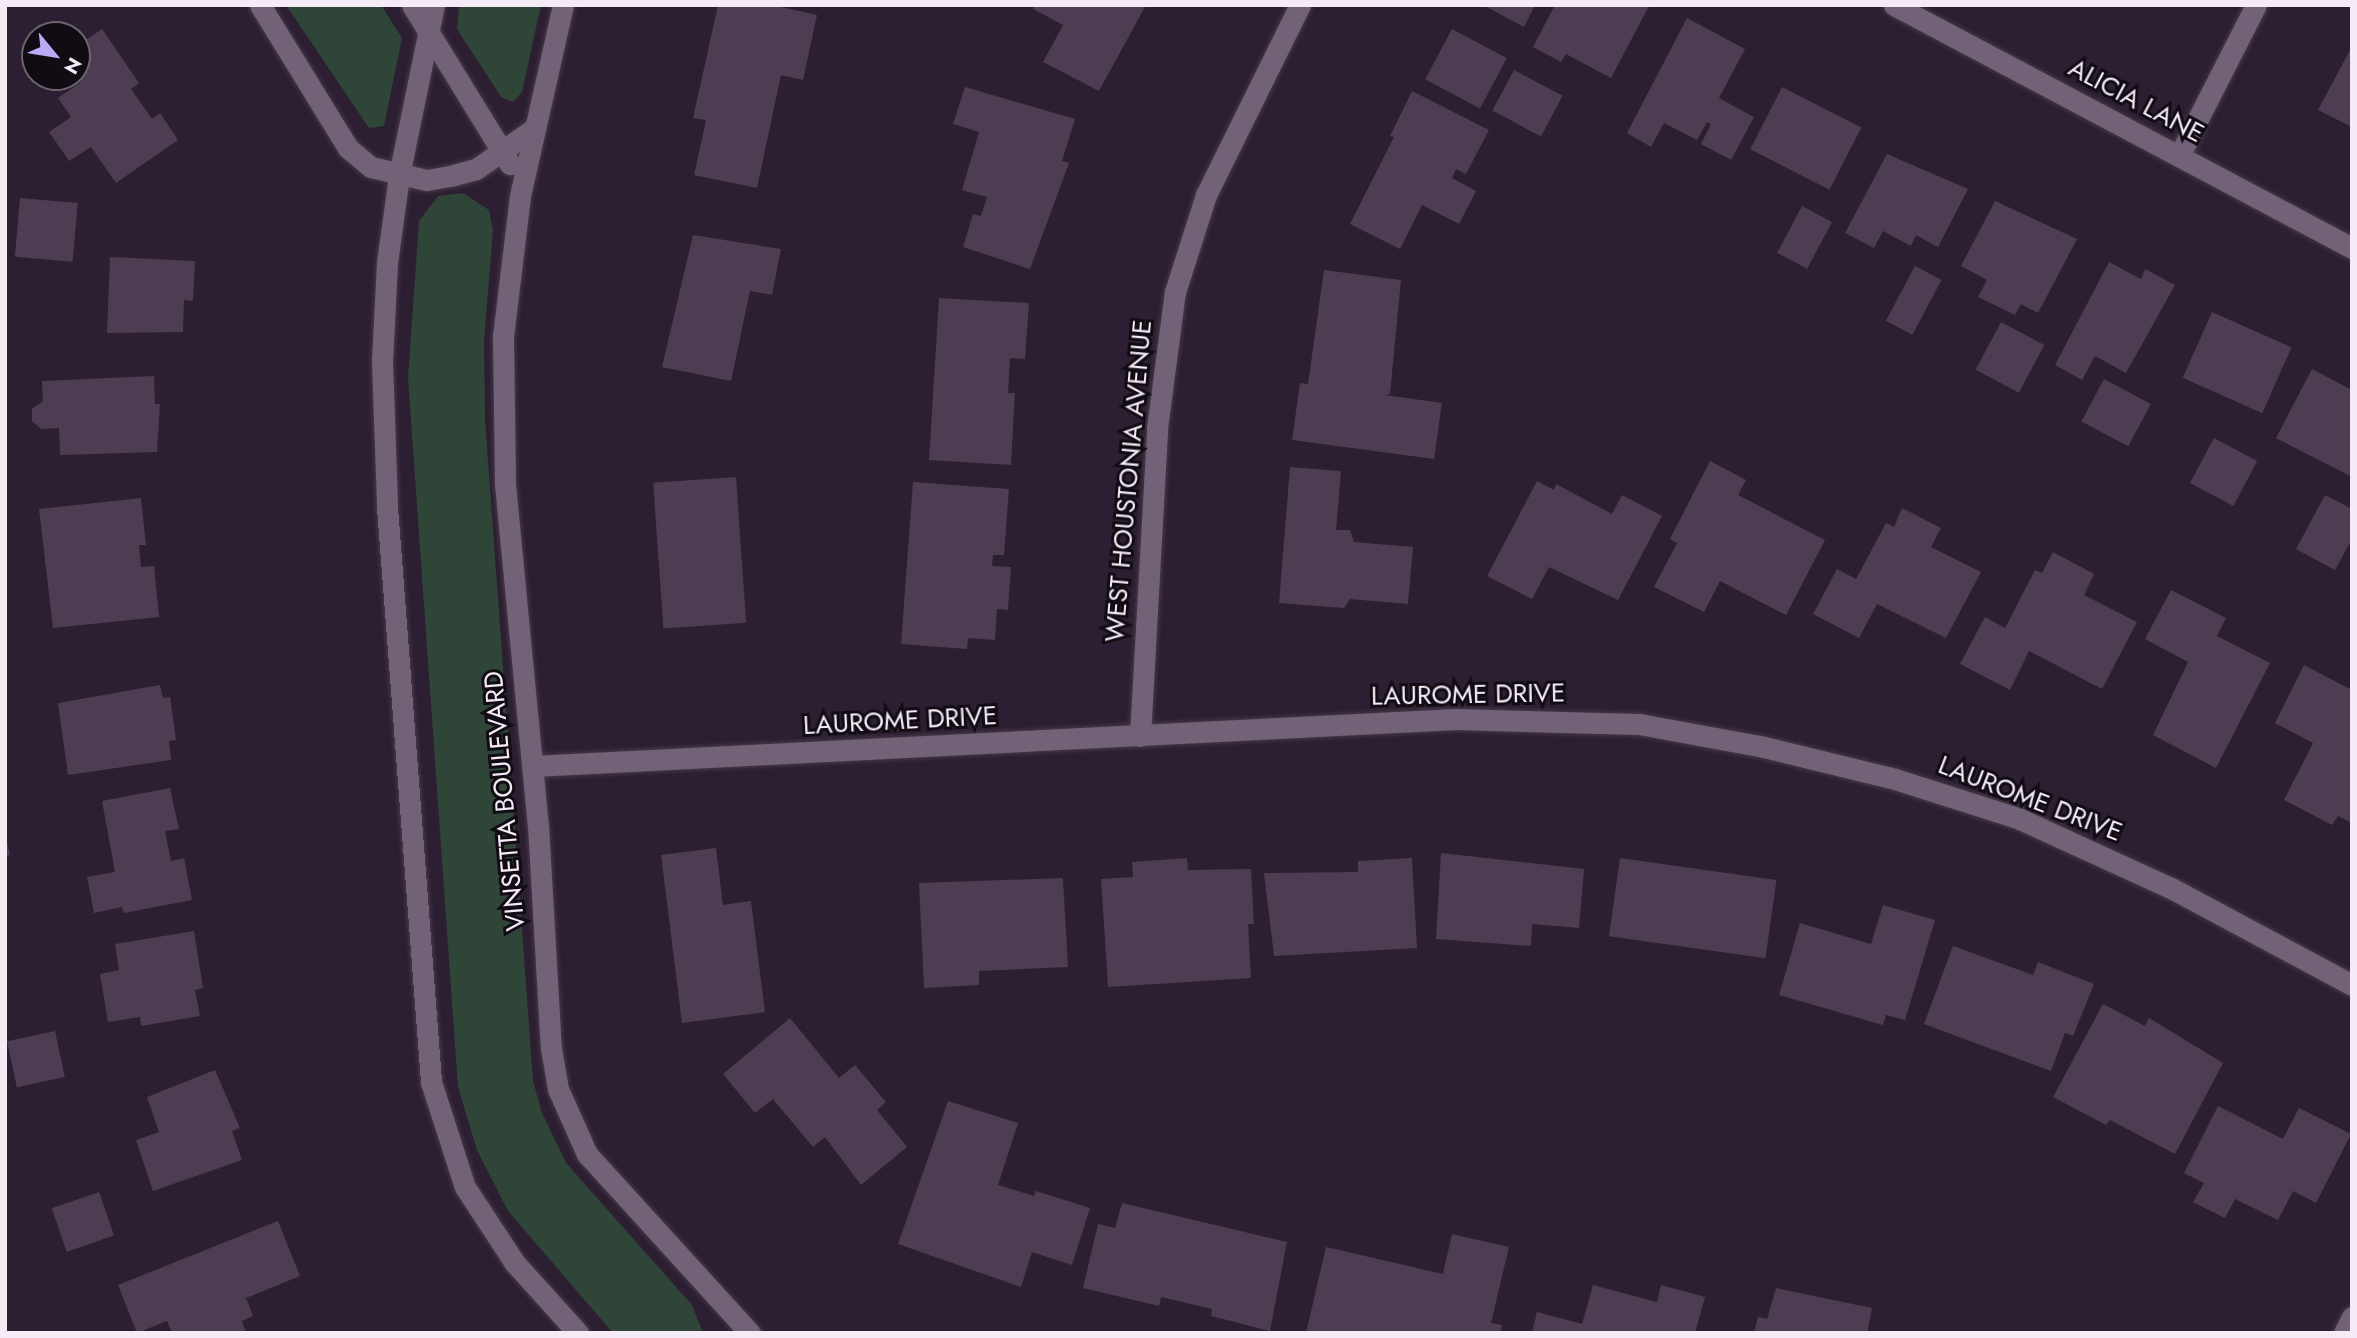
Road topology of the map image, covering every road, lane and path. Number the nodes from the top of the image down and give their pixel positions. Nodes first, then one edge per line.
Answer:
1 (260, 5) edge
2 (412, 5) edge
3 (434, 5) edge
4 (563, 5) edge
5 (1300, 5) edge
6 (1894, 5) edge
7 (2256, 5) edge
8 (430, 29) junction
9 (536, 128) junction
10 (504, 153) junction
11 (2179, 156) junction
12 (399, 176) junction
13 (520, 196) junction
14 (2352, 248) edge
15 (1140, 736) junction
16 (533, 766) junction
17 (2352, 985) edge
18 (2352, 1317) edge
19 (578, 1333) edge
20 (750, 1333) edge
21 (2344, 1333) edge

1 - 12 street
2 - 8 street, VINSETTA BOULEVARD
3 - 8 street
4 - 9 street, VINSETTA BOULEVARD
5 - 15 street, WEST HOUSTONIA AVENUE
6 - 11 street, ALICIA LANE
7 - 11 street
8 - 10 street, VINSETTA BOULEVARD
8 - 12 street
9 - 10 street
9 - 13 street, VINSETTA BOULEVARD
10 - 12 street
10 - 13 street, VINSETTA BOULEVARD
11 - 14 street, ALICIA LANE
12 - 19 street
13 - 16 street, VINSETTA BOULEVARD
15 - 16 street, LAUROME DRIVE
15 - 17 street, LAUROME DRIVE
16 - 20 street, VINSETTA BOULEVARD
18 - 21 street

